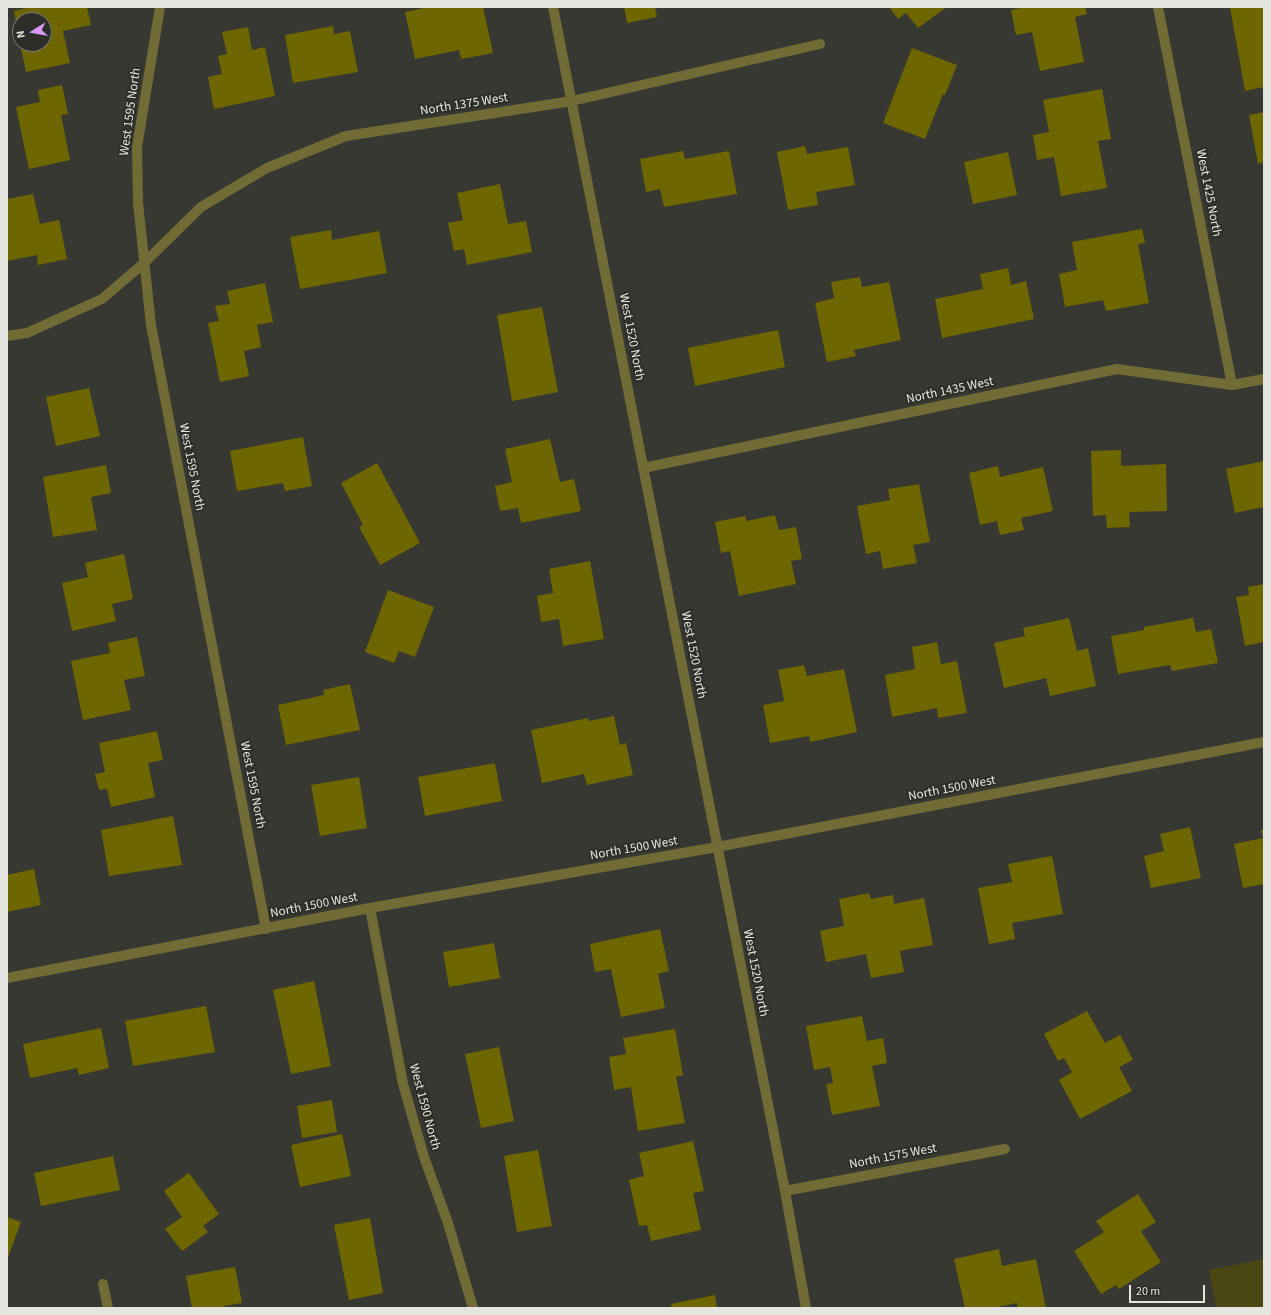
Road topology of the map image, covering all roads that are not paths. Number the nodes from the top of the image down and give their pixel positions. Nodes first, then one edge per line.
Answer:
1 (160, 7) edge
2 (553, 7) edge
3 (1158, 7) edge
4 (820, 44) dead end
5 (572, 101) junction
6 (144, 263) junction
7 (7, 336) edge
8 (1264, 379) edge
9 (1232, 385) junction
10 (643, 468) junction
11 (1264, 742) edge
12 (717, 847) junction
13 (370, 908) junction
14 (266, 928) junction
15 (7, 978) edge
16 (1005, 1149) dead end
17 (785, 1191) junction
18 (103, 1284) dead end
19 (108, 1308) edge
20 (473, 1308) edge
21 (806, 1308) edge

1 - 6 street, West 1595 North
2 - 5 street, West 1520 North
3 - 9 street, West 1425 North
4 - 5 street, North 1375 West
5 - 6 street, North 1375 West
5 - 10 street, West 1520 North
6 - 7 street, North 1375 West
6 - 14 street, West 1595 North
8 - 9 street, North 1435 West
9 - 10 street, North 1435 West
10 - 12 street, West 1520 North
11 - 12 street, North 1500 West
12 - 13 street, North 1500 West
12 - 17 street, West 1520 North
13 - 14 street, North 1500 West
13 - 20 street, West 1590 North
14 - 15 street, North 1500 West
16 - 17 street, North 1575 West
17 - 21 street, West 1520 North
18 - 19 street

